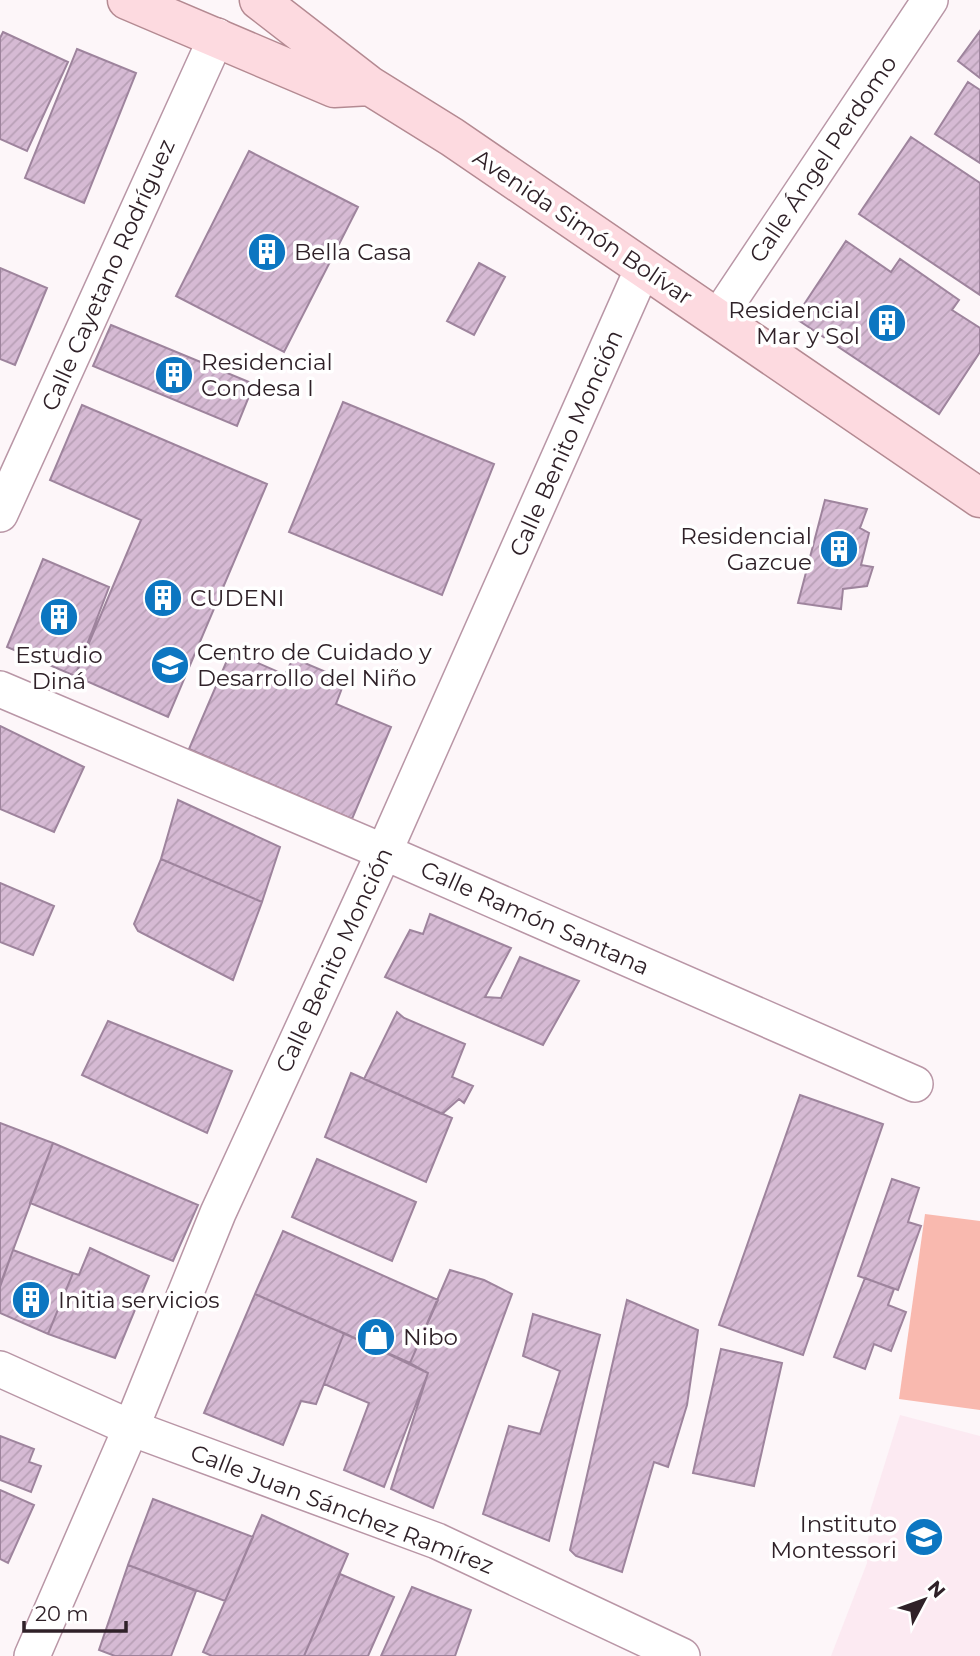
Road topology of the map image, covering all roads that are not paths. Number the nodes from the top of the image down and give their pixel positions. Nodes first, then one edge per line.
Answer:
1 (127, 0) edge
2 (259, 0) edge
3 (930, 0) edge
4 (216, 36) junction
5 (370, 86) junction
6 (643, 268) junction
7 (717, 319) junction
8 (980, 498) edge
9 (0, 514) edge
10 (0, 689) edge
11 (384, 852) junction
12 (915, 1084) dead end
13 (0, 1369) edge
14 (131, 1428) junction
15 (32, 1656) edge
16 (682, 1656) edge

1 - 4 main road
2 - 5 main road, Avenida Simón Bolívar
3 - 7 street, Calle Ángel Perdomo
4 - 5 main road
4 - 9 street, Calle Cayetano Rodríguez
5 - 6 main road, Avenida Simón Bolívar
6 - 7 main road, Avenida Simón Bolívar
6 - 11 street, Calle Benito Monción
7 - 8 main road, Avenida Simón Bolívar
10 - 11 street, Calle Ramón Santana
11 - 12 street, Calle Ramón Santana
11 - 14 street, Calle Benito Monción
13 - 14 street, Calle Juan Sánchez Ramírez
14 - 15 street, Calle Benito Monción
14 - 16 street, Calle Juan Sánchez Ramírez

